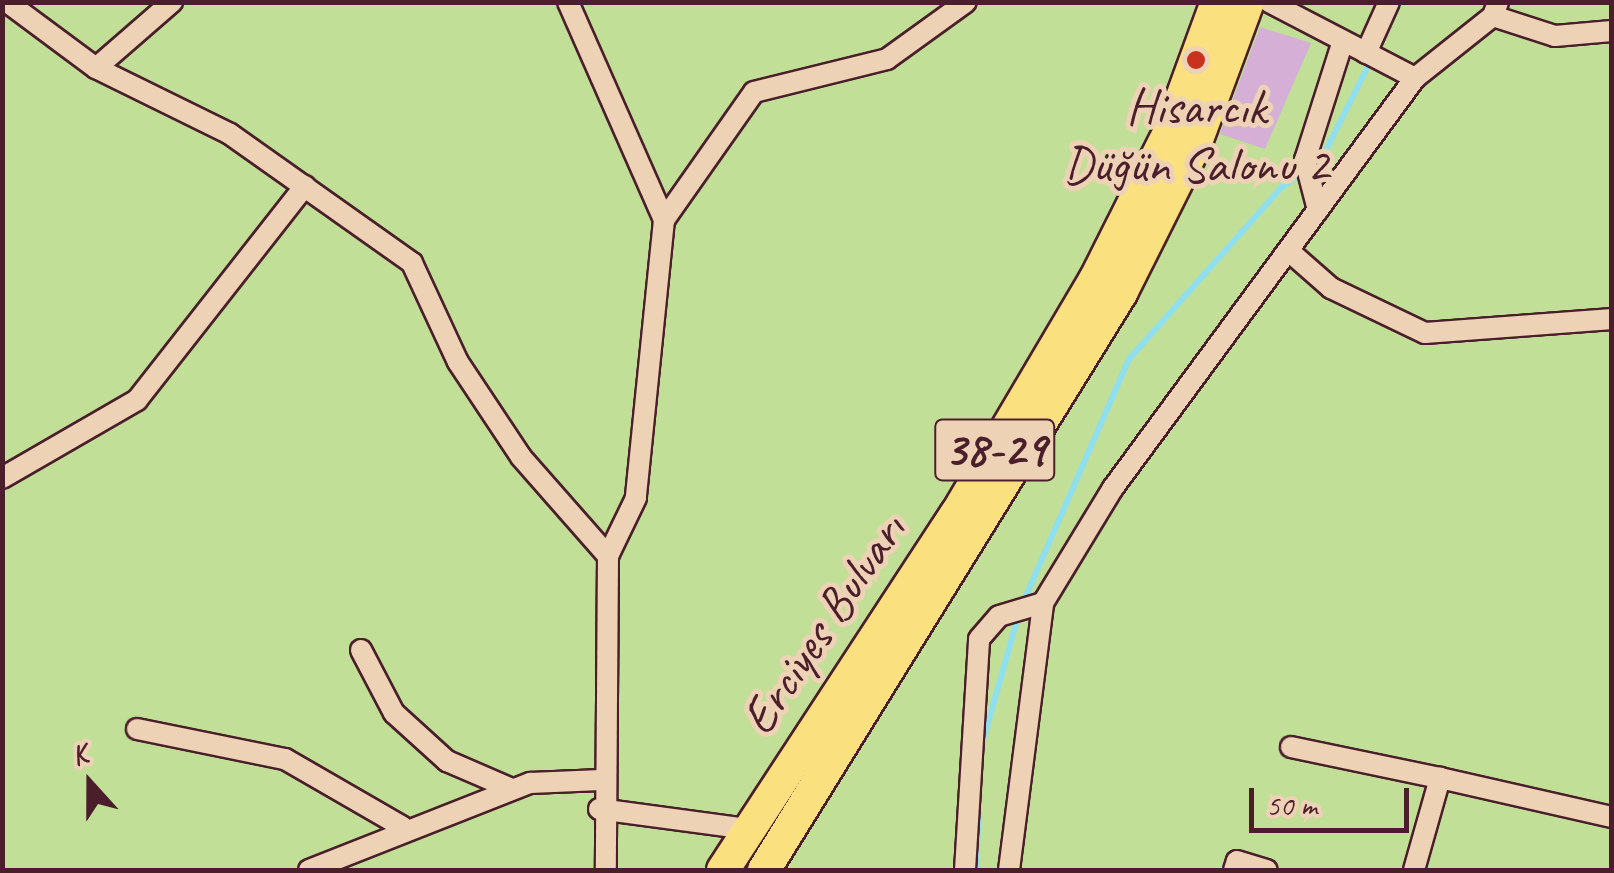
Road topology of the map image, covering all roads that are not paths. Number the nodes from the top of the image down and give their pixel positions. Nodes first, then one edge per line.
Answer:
1 (7, 2) edge
2 (172, 2) edge
3 (568, 2) edge
4 (966, 2) edge
5 (1217, 2) edge
6 (1248, 2) edge
7 (1270, 2) edge
8 (1390, 2) edge
9 (1496, 9) edge
10 (1612, 31) edge
11 (1341, 47) junction
12 (1370, 54) junction
13 (96, 68) junction
14 (1406, 72) junction
15 (305, 186) junction
16 (1318, 210) junction
17 (664, 220) junction
18 (1290, 252) junction
19 (1612, 319) edge
20 (2, 478) edge
21 (608, 556) junction
22 (1029, 606) junction
23 (362, 650) dead end
24 (137, 729) dead end
25 (1291, 747) dead end
26 (1440, 778) junction
27 (601, 780) junction
28 (512, 789) junction
29 (600, 809) junction
30 (1612, 818) edge
31 (403, 827) junction
32 (747, 829) junction
33 (309, 870) edge
34 (606, 870) edge
35 (723, 870) edge
36 (764, 870) edge
37 (964, 870) edge
38 (1009, 870) edge
39 (1234, 870) edge
40 (1267, 870) edge
41 (1414, 870) edge

1 - 13 street
2 - 13 street
3 - 17 street
4 - 17 street
5 - 32 highway, Erciyes Bulvarı / 38-29
6 - 36 highway, Erciyes Bulvarı / 38-29
7 - 11 street
8 - 12 street
9 - 10 street
9 - 14 street
11 - 12 street
11 - 16 street
12 - 14 street
13 - 15 street
14 - 16 street
15 - 20 street
15 - 21 street
16 - 18 street
17 - 21 street
18 - 19 street
18 - 22 street
21 - 27 street
22 - 37 street
22 - 38 street
23 - 28 street
24 - 31 street
25 - 26 street
26 - 30 street
26 - 41 street
27 - 28 street
27 - 29 street
28 - 31 street
29 - 32 street
29 - 34 street
31 - 33 street
32 - 35 highway, Erciyes Bulvarı / 38-29
39 - 40 street

